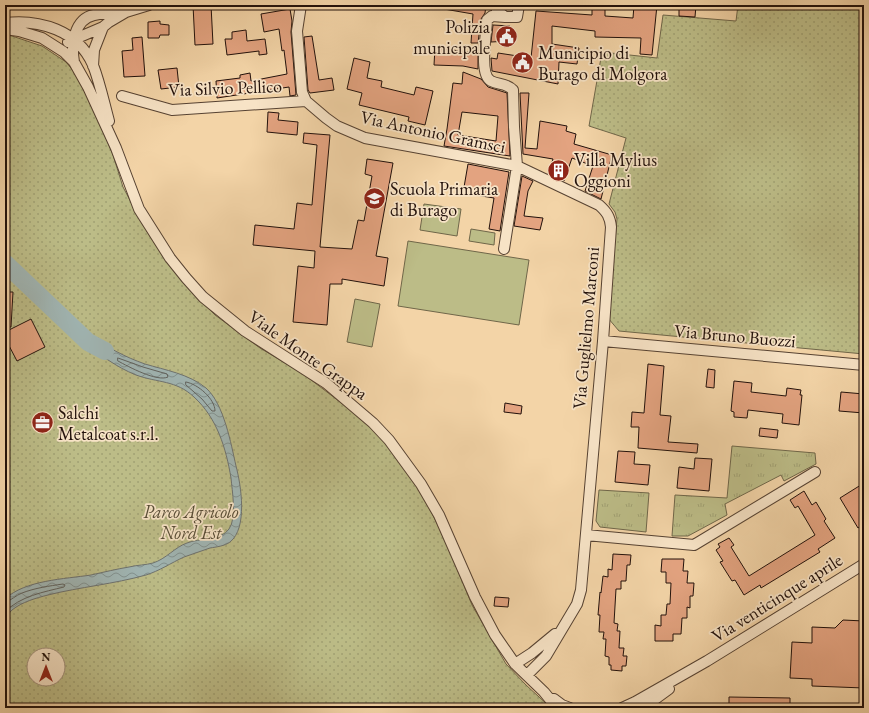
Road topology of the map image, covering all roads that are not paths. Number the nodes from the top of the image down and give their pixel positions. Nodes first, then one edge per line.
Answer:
1 (149, 5) edge
2 (301, 5) edge
3 (496, 5) edge
4 (520, 5) edge
5 (126, 12) junction
6 (505, 17) junction
7 (5, 23) edge
8 (102, 27) junction
9 (5, 29) edge
10 (42, 38) junction
11 (74, 40) junction
12 (74, 62) junction
13 (93, 66) junction
14 (122, 96) dead end
15 (306, 101) junction
16 (116, 148) junction
17 (517, 166) junction
18 (504, 249) dead end
19 (603, 341) junction
20 (864, 366) edge
21 (815, 472) dead end
22 (586, 535) junction
23 (864, 564) edge
24 (562, 628) junction
25 (707, 661) junction
26 (515, 664) junction
27 (527, 675) junction
28 (544, 692) junction
29 (557, 708) edge
30 (570, 708) edge
31 (622, 708) edge
32 (643, 708) edge

1 - 5 street
2 - 15 street
3 - 6 street
4 - 6 street
5 - 8 street
5 - 11 street
6 - 17 street
7 - 11 street
8 - 11 street
8 - 13 street
9 - 10 street
10 - 11 street
10 - 12 street
11 - 12 street
11 - 13 street
12 - 16 street
13 - 16 street
14 - 15 street, Via Silvio Pellico
15 - 17 street, Via Antonio Gramsci
16 - 26 street, Viale Monte Grappa
17 - 18 street
17 - 19 street, Via Guglielmo Marconi
19 - 20 street, Via Bruno Buozzi
19 - 22 street, Via Guglielmo Marconi
21 - 22 street
22 - 24 street, Via Guglielmo Marconi
23 - 25 street, Via venticinque aprile
24 - 26 street, Via Guglielmo Marconi
24 - 27 street, Via Guglielmo Marconi
25 - 31 street, Via venticinque aprile
25 - 32 street, Via venticinque aprile
26 - 27 street, Viale Monte Grappa
27 - 28 street, Viale Monte Grappa
28 - 29 street, Viale Monte Grappa
28 - 30 street, Viale Monte Grappa

